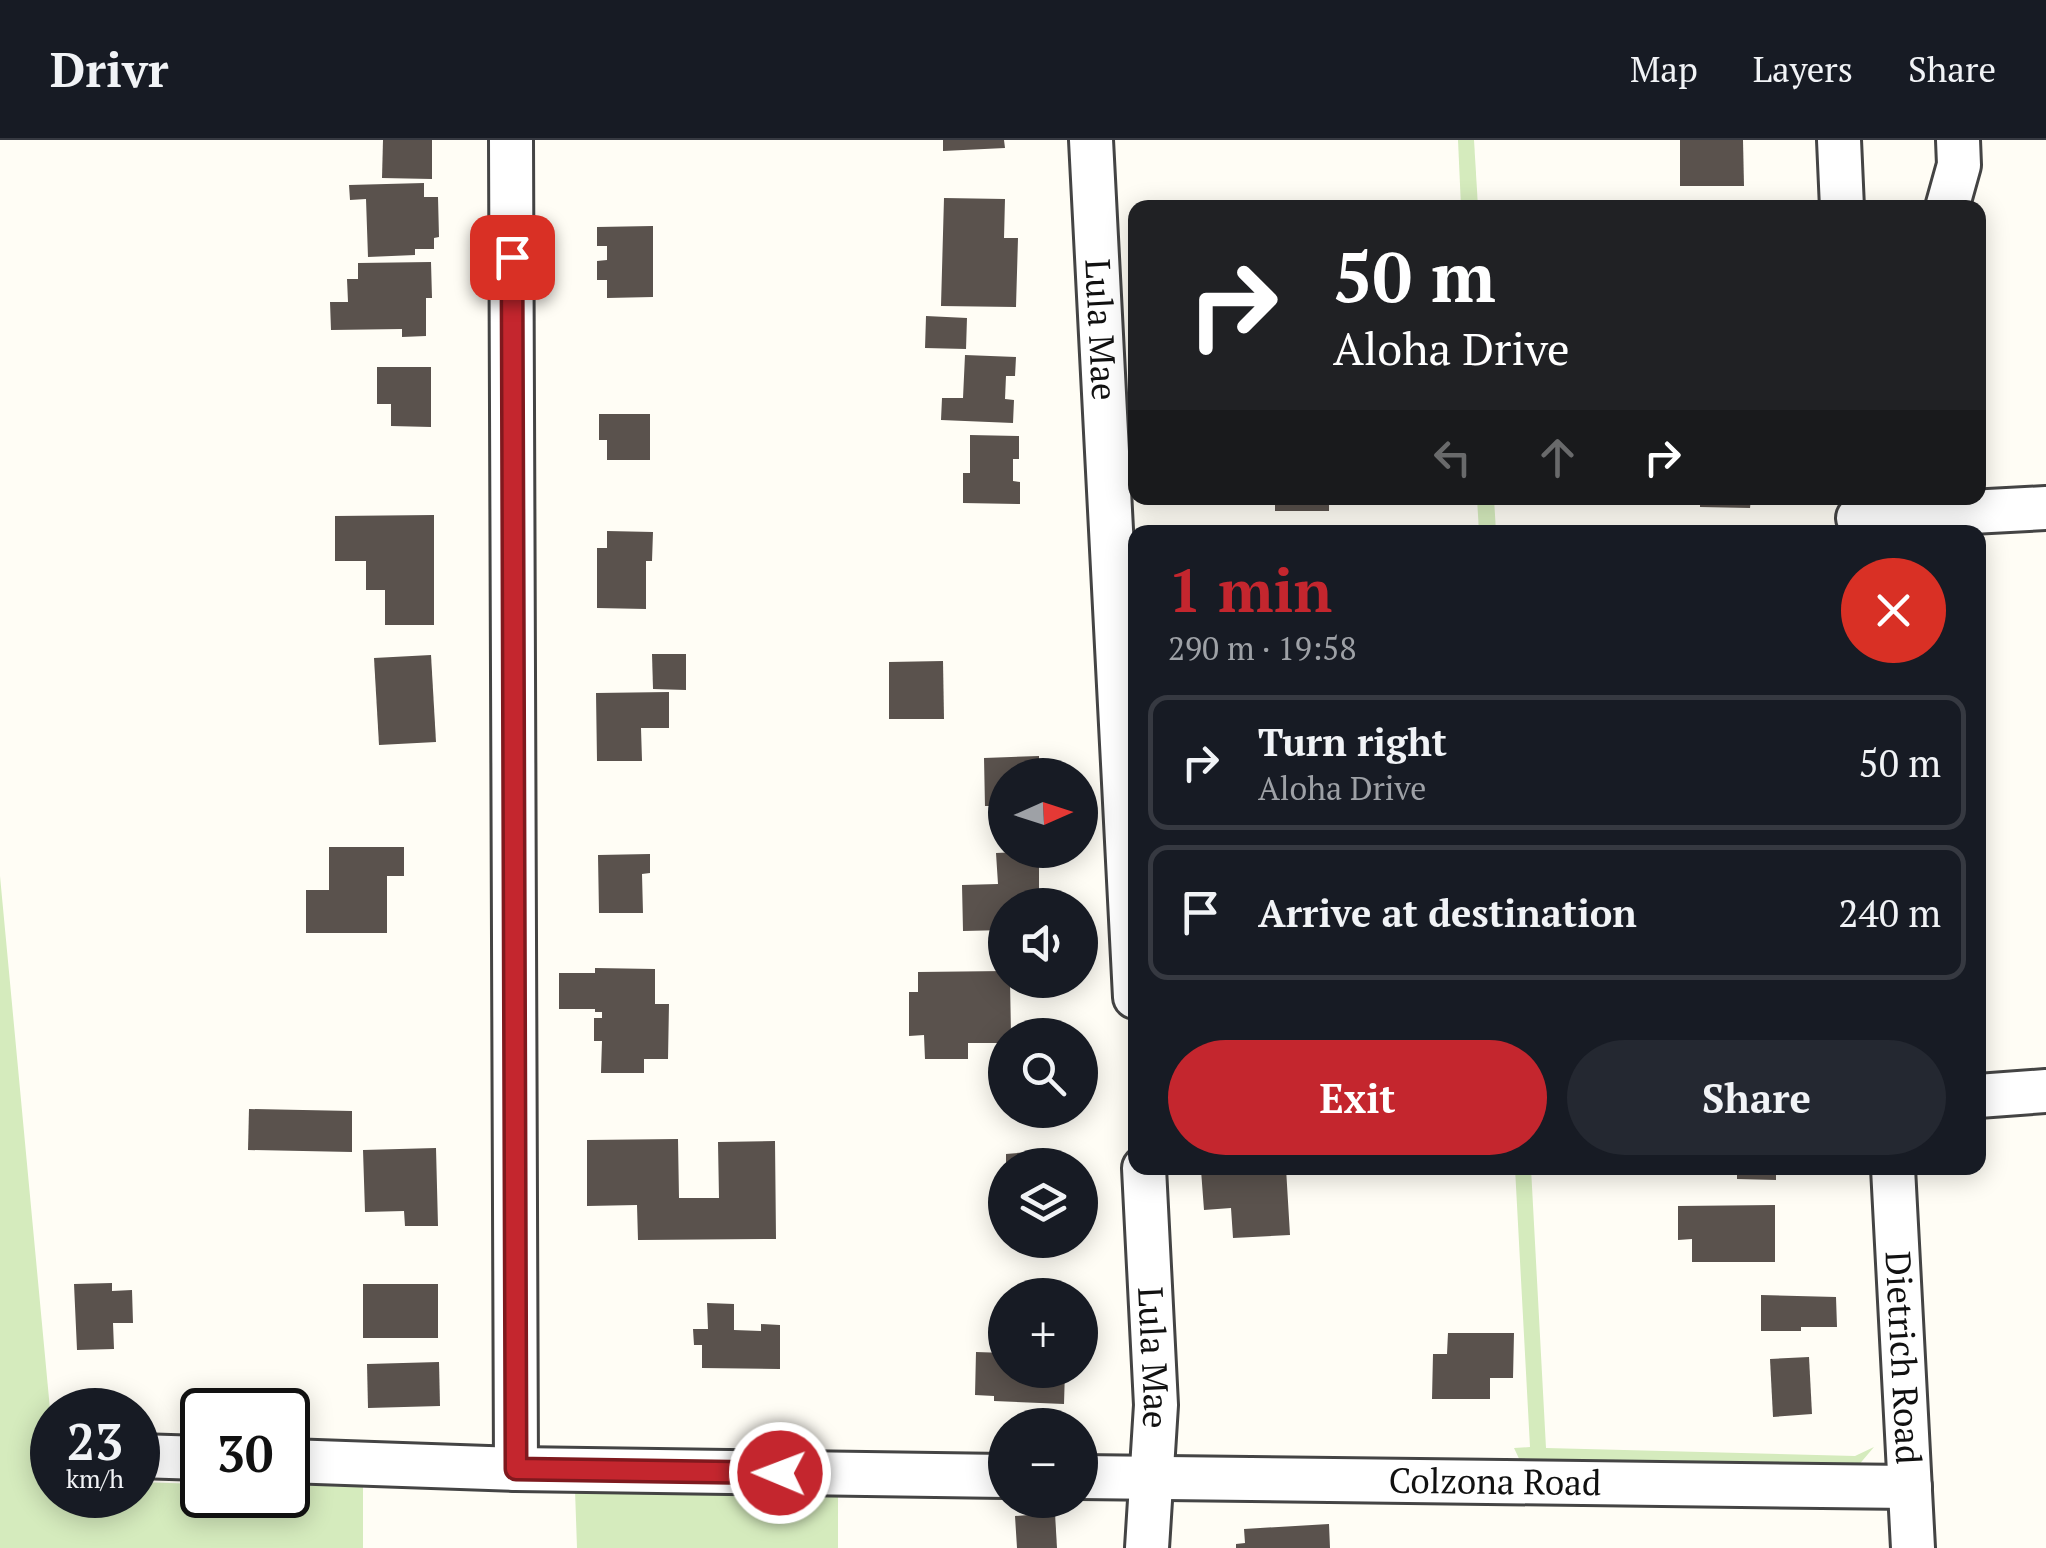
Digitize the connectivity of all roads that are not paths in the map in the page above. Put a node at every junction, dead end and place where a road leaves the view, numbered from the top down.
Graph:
1 (511, 140) edge
2 (1091, 140) edge
3 (1839, 140) edge
4 (1958, 140) edge
5 (1842, 200) edge
6 (1949, 200) edge
7 (1958, 505) edge
8 (2046, 508) edge
9 (1858, 516) edge
10 (1128, 861) edge
11 (2046, 1091) edge
12 (1986, 1095) edge
13 (1144, 1175) edge
14 (1893, 1175) edge
15 (310, 1462) edge
16 (516, 1469) junction
17 (988, 1476) edge
18 (1098, 1477) edge
19 (1151, 1478) junction
20 (1910, 1487) junction
21 (1147, 1548) edge
22 (1913, 1548) edge

1 - 16 street
2 - 10 street, Lula Mae
3 - 5 street
4 - 6 street
7 - 8 street
7 - 9 street
11 - 12 street
13 - 19 street, Lula Mae
14 - 20 street, Dietrich Road
15 - 16 street
16 - 17 street
18 - 19 street, Colzona Road
19 - 20 street, Colzona Road
19 - 21 street, Lula Mae
20 - 22 street, Dietrich Road

